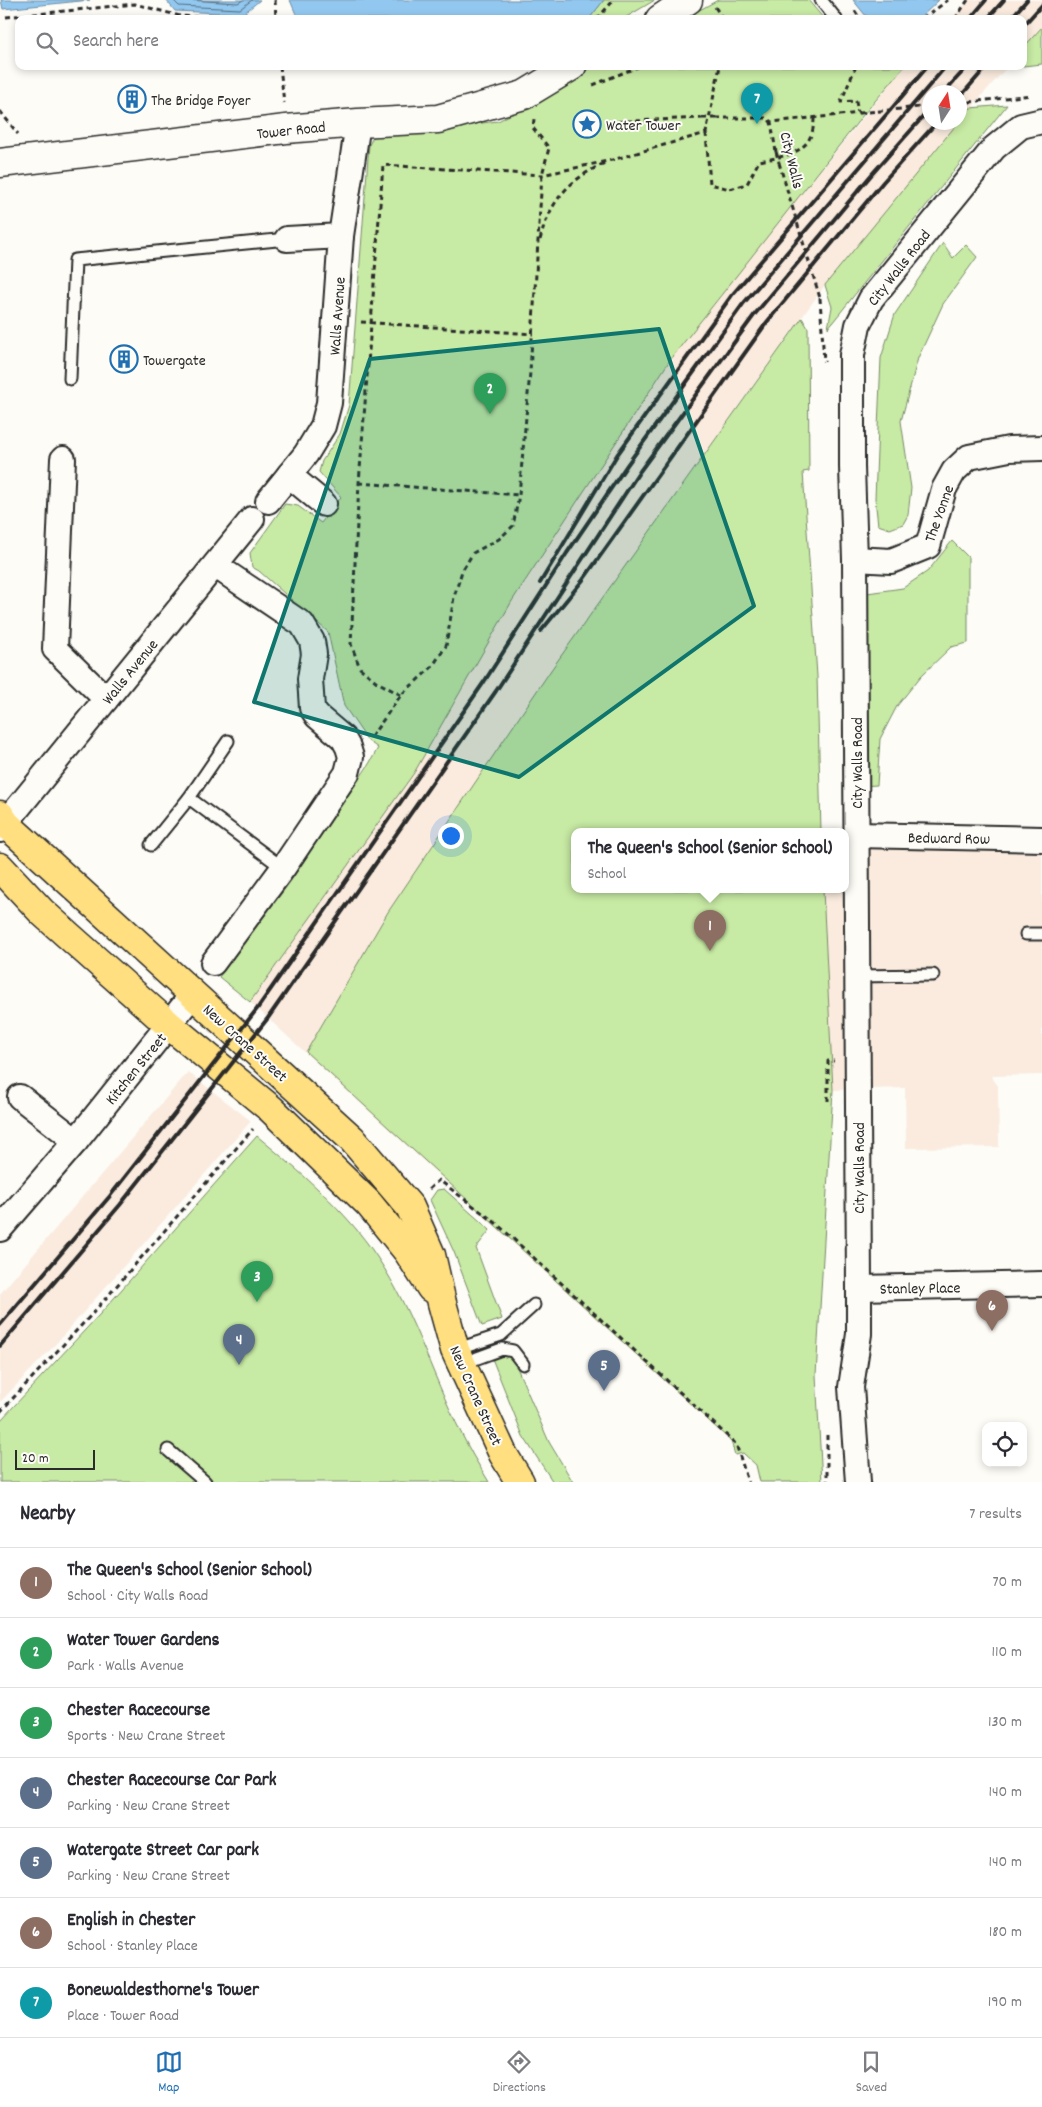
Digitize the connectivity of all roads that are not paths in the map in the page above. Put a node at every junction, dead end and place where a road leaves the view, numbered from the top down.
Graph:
1 (821, 0) edge
2 (700, 2) edge
3 (669, 15) edge
4 (833, 15) edge
5 (580, 76) edge
6 (1042, 122) edge
7 (358, 123) junction
8 (0, 163) edge
9 (341, 236) junction
10 (287, 239) joint
11 (70, 379) dead end
12 (1042, 448) edge
13 (63, 459) dead end
14 (289, 475) junction
15 (268, 501) dead end
16 (324, 504) dead end
17 (252, 519) dead end
18 (855, 559) junction
19 (216, 566) junction
20 (106, 699) junction
21 (228, 741) dead end
22 (189, 798) junction
23 (2, 823) edge
24 (856, 835) junction
25 (1042, 839) edge
26 (151, 845) dead end
27 (0, 866) edge
28 (283, 868) junction
29 (1026, 934) dead end
30 (1042, 934) edge
31 (213, 964) dead end
32 (933, 975) dead end
33 (856, 976) junction
34 (193, 994) junction
35 (169, 1025) junction
36 (20, 1097) dead end
37 (76, 1141) junction
38 (0, 1229) edge
39 (1042, 1284) edge
40 (859, 1288) junction
41 (442, 1304) junction
42 (534, 1305) dead end
43 (458, 1357) junction
44 (523, 1364) dead end
45 (168, 1450) dead end
46 (205, 1482) edge
47 (520, 1482) edge
48 (858, 1482) edge

1 - 4 lane
2 - 3 street
5 - 7 street, Tower Road
6 - 18 street, City Walls Road
7 - 8 street, Tower Road
7 - 9 street, Walls Avenue
9 - 10 street
9 - 14 street, Walls Avenue
10 - 11 lane
12 - 18 street, The Yonne
13 - 20 street
14 - 15 street, Walls Avenue
14 - 16 street
17 - 19 street, Walls Avenue
18 - 24 street, City Walls Road
19 - 20 street, Walls Avenue
19 - 28 street
20 - 23 street, Walls Avenue
21 - 22 lane
22 - 26 lane
22 - 28 lane
23 - 34 main road, New Crane Street
24 - 25 street, Bedward Row
24 - 33 street, City Walls Road
27 - 35 main road, New Crane Street
28 - 31 street
29 - 30 lane
32 - 33 lane
33 - 40 street, City Walls Road
34 - 35 street, Kitchen Street
34 - 41 main road, New Crane Street
35 - 37 street, Kitchen Street
35 - 41 main road, New Crane Street
36 - 37 street
37 - 38 street, Kitchen Street
39 - 40 street, Stanley Place
40 - 48 street, City Walls Road
41 - 43 main road, New Crane Street
42 - 43 lane
43 - 44 lane
43 - 47 main road, New Crane Street
45 - 46 lane

